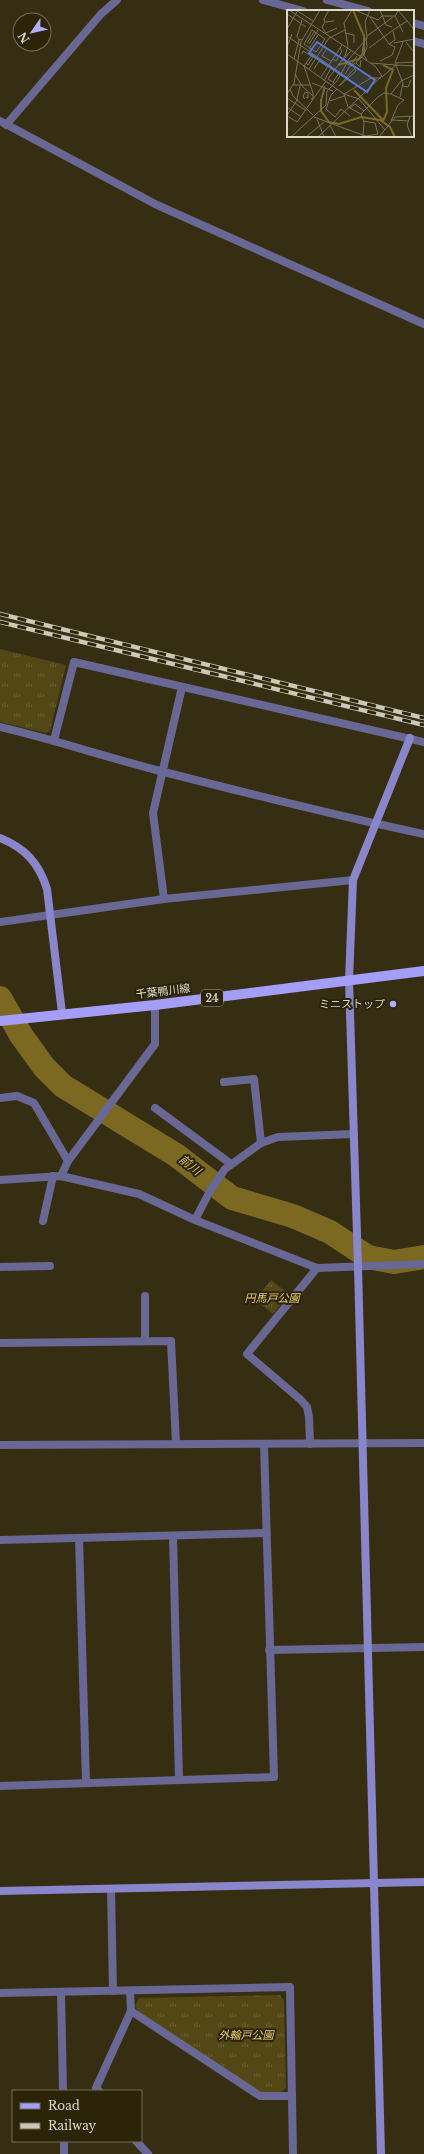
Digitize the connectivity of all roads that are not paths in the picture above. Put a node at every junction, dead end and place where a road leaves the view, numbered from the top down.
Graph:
1 (117, 0) edge
2 (263, 0) edge
3 (327, 0) edge
4 (300, 10) edge
5 (364, 10) edge
6 (414, 23) edge
7 (424, 26) edge
8 (414, 41) edge
9 (424, 44) edge
10 (3, 123) edge
11 (424, 324) edge
12 (182, 687) junction
13 (0, 727) edge
14 (410, 738) junction
15 (54, 740) junction
16 (424, 742) edge
17 (163, 772) junction
18 (374, 824) junction
19 (424, 834) edge
20 (0, 838) edge
21 (353, 880) junction
22 (164, 899) junction
23 (50, 916) junction
24 (0, 922) edge
25 (424, 971) edge
26 (348, 980) junction
27 (155, 1005) junction
28 (62, 1013) junction
29 (0, 1021) edge
30 (224, 1082) dead end
31 (0, 1098) edge
32 (155, 1108) dead end
33 (354, 1134) junction
34 (261, 1143) junction
35 (68, 1161) junction
36 (231, 1164) junction
37 (57, 1176) junction
38 (0, 1180) edge
39 (194, 1220) junction
40 (43, 1221) dead end
41 (424, 1264) edge
42 (50, 1266) dead end
43 (0, 1267) edge
44 (358, 1267) junction
45 (317, 1268) junction
46 (145, 1296) dead end
47 (145, 1341) junction
48 (0, 1343) edge
49 (362, 1443) junction
50 (424, 1443) edge
51 (176, 1444) junction
52 (264, 1444) junction
53 (310, 1444) junction
54 (0, 1445) edge
55 (266, 1533) junction
56 (173, 1536) junction
57 (79, 1538) junction
58 (0, 1540) edge
59 (424, 1647) edge
60 (367, 1648) junction
61 (269, 1650) junction
62 (178, 1780) junction
63 (86, 1784) junction
64 (0, 1786) edge
65 (424, 1882) edge
66 (373, 1883) junction
67 (111, 1889) junction
68 (0, 1891) edge
69 (113, 1991) junction
70 (130, 1991) junction
71 (61, 1992) junction
72 (0, 1993) edge
73 (131, 2011) junction
74 (63, 2090) edge
75 (98, 2090) edge
76 (292, 2096) junction
77 (64, 2142) edge
78 (137, 2142) edge
79 (64, 2154) edge
80 (148, 2154) edge
81 (293, 2154) edge
82 (381, 2154) edge

1 - 10 street
2 - 4 street
3 - 5 street
6 - 7 street
8 - 9 street
10 - 11 street
12 - 14 street
12 - 15 street
12 - 17 street
13 - 15 street
14 - 16 street
14 - 18 street
15 - 17 street
17 - 18 street
17 - 22 street
18 - 19 street
18 - 21 street
20 - 23 street
21 - 22 street
21 - 26 street
22 - 23 street
23 - 24 street
23 - 28 street
25 - 26 main road, 千葉鴨川線 / 24
26 - 27 main road, 千葉鴨川線 / 24
26 - 33 street
27 - 28 main road, 千葉鴨川線 / 24
27 - 35 street
28 - 29 main road, 千葉鴨川線 / 24
30 - 34 street
31 - 35 street
32 - 36 street
33 - 34 street
33 - 44 street
34 - 36 street
35 - 37 street
36 - 39 street
37 - 38 street
37 - 39 street
37 - 40 street
39 - 45 street
41 - 44 street
42 - 43 street
44 - 45 street
44 - 49 street
45 - 53 street
46 - 47 street
47 - 48 street
47 - 51 street
49 - 50 street
49 - 53 street
49 - 60 street
51 - 52 street
51 - 54 street
52 - 53 street
52 - 55 street
55 - 56 street
55 - 61 street
56 - 57 street
56 - 62 street
57 - 58 street
57 - 63 street
59 - 60 street
60 - 61 street
60 - 66 street
61 - 62 street
62 - 63 street
63 - 64 street
65 - 66 street
66 - 67 street
66 - 82 street
67 - 68 street
67 - 69 street
69 - 70 street
69 - 71 street
70 - 73 street
70 - 76 street
71 - 72 street
71 - 74 street
73 - 75 street
73 - 76 street
76 - 81 street
77 - 79 street
78 - 80 street

